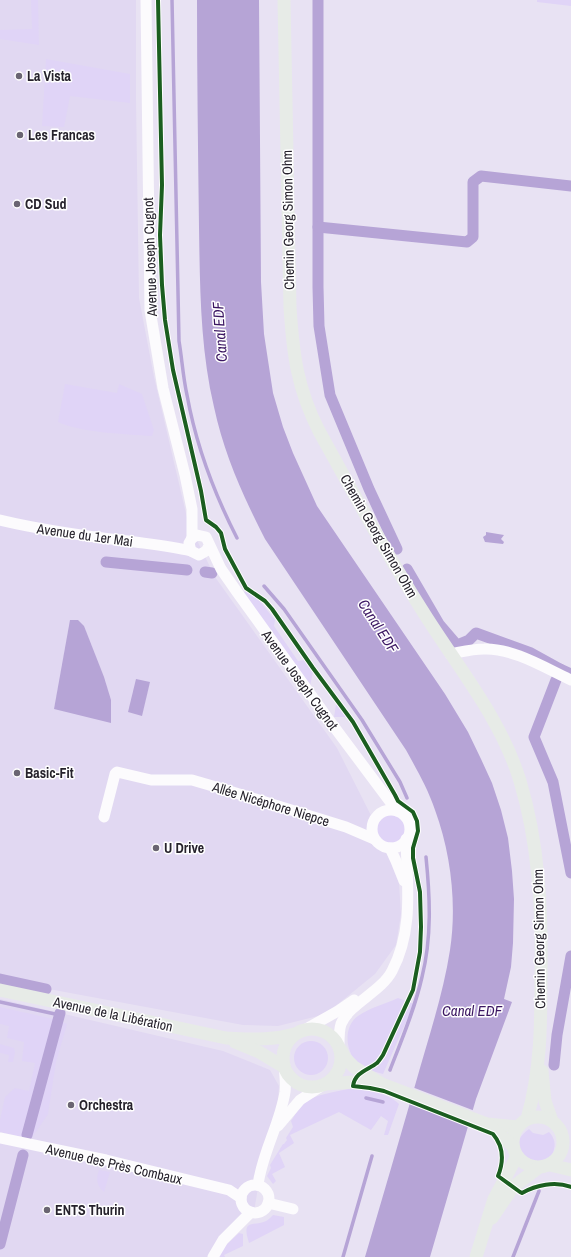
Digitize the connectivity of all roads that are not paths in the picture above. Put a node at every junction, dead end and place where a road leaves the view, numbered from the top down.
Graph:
1 (146, 0) edge
2 (284, 0) edge
3 (192, 509) junction
4 (0, 520) edge
5 (203, 535) junction
6 (194, 546) junction
7 (209, 546) junction
8 (222, 569) junction
9 (450, 654) junction
10 (571, 680) edge
11 (381, 790) junction
12 (397, 811) junction
13 (382, 812) junction
14 (104, 817) dead end
15 (373, 821) junction
16 (350, 829) junction
17 (374, 839) junction
18 (406, 839) junction
19 (390, 848) junction
20 (407, 891) junction
21 (396, 959) junction
22 (0, 990) edge
23 (300, 1032) junction
24 (226, 1038) junction
25 (340, 1048) junction
26 (540, 1052) junction
27 (284, 1067) junction
28 (382, 1084) junction
29 (323, 1085) junction
30 (552, 1121) junction
31 (522, 1123) junction
32 (487, 1124) junction
33 (274, 1132) junction
34 (0, 1138) edge
35 (567, 1145) edge
36 (515, 1151) junction
37 (544, 1166) junction
38 (571, 1170) edge
39 (258, 1185) junction
40 (247, 1188) junction
41 (229, 1190) junction
42 (241, 1198) junction
43 (268, 1203) junction
44 (293, 1209) dead end
45 (251, 1212) junction
46 (485, 1227) junction
47 (213, 1257) edge
48 (476, 1257) edge

1 - 3 street, Avenue Joseph Cugnot
2 - 9 main road, Chemin Georg Simon Ohm
3 - 5 street, Avenue Joseph Cugnot
3 - 6 street, Avenue Joseph Cugnot
4 - 6 street, Avenue du 1er Mai
5 - 6 street, Avenue du 1er Mai
5 - 7 street, Avenue Joseph Cugnot
6 - 7 street
6 - 8 street, Avenue Joseph Cugnot
7 - 8 street, Avenue Joseph Cugnot
8 - 11 street, Avenue Joseph Cugnot
9 - 10 street
9 - 26 main road, Chemin Georg Simon Ohm
11 - 12 street, Avenue Joseph Cugnot
11 - 13 street
12 - 13 street
12 - 18 street
13 - 15 street
14 - 16 street, Allée Nicéphore Niepce
15 - 16 street
15 - 17 street
16 - 17 street, Allée Nicéphore Niepce
17 - 19 street
18 - 19 street
18 - 20 street
19 - 20 street
20 - 21 street
21 - 23 street
21 - 25 street
22 - 24 main road, Avenue de la Libération
23 - 24 main road, Avenue de la Libération
23 - 25 main road
23 - 27 main road
24 - 27 main road, Avenue de la Libération
25 - 28 main road
25 - 29 main road
26 - 30 main road, Chemin Georg Simon Ohm
26 - 31 main road, Chemin Georg Simon Ohm
27 - 29 main road
27 - 33 street
28 - 29 main road
28 - 32 main road
29 - 33 street
30 - 31 main road
30 - 35 main road
31 - 32 main road
31 - 36 main road
32 - 36 main road
33 - 39 street
34 - 41 street, Avenue des Près Combaux
35 - 37 main road
36 - 37 main road
36 - 46 main road
37 - 38 main road
37 - 46 main road
39 - 40 street
39 - 43 street
40 - 41 street, Avenue des Près Combaux
40 - 42 street
41 - 42 street, Avenue des Près Combaux
42 - 45 street
43 - 44 street
43 - 45 street
45 - 47 street
46 - 48 main road

